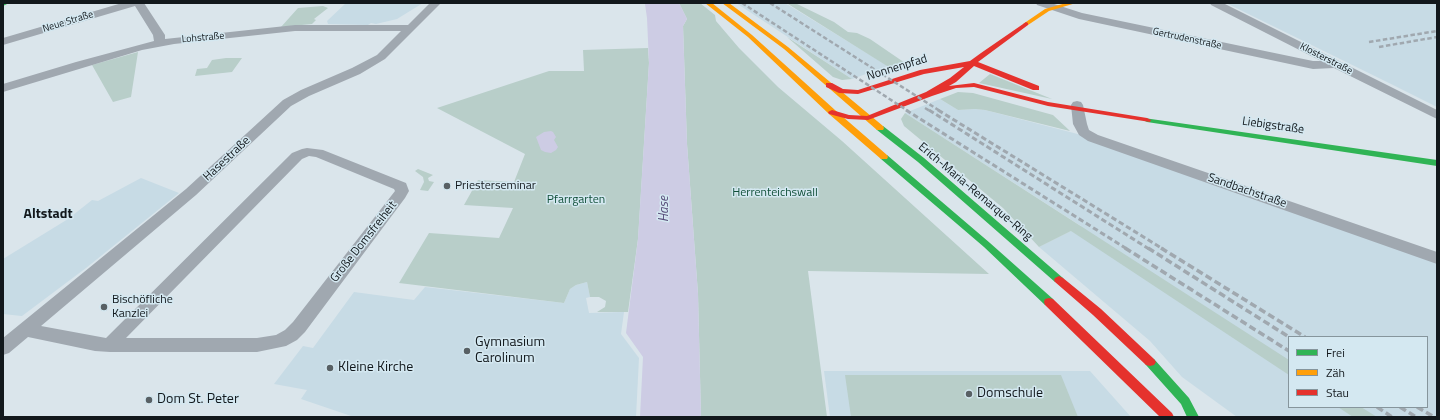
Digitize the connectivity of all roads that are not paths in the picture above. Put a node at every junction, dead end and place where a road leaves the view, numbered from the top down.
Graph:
1 (133, 3) edge
2 (139, 3) edge
3 (436, 3) edge
4 (708, 3) edge
5 (725, 3) edge
6 (1041, 3) edge
7 (1073, 3) edge
8 (1215, 3) edge
9 (1053, 8) junction
10 (410, 28) junction
11 (3, 42) edge
12 (160, 43) junction
13 (973, 63) junction
14 (1335, 64) junction
15 (934, 79) dead end
16 (829, 86) junction
17 (3, 88) edge
18 (929, 94) junction
19 (866, 104) dead end
20 (1077, 107) junction
21 (855, 108) junction
22 (1437, 116) edge
23 (868, 118) junction
24 (848, 122) junction
25 (1437, 163) edge
26 (1437, 258) edge
27 (25, 330) junction
28 (110, 344) junction
29 (3, 348) edge
30 (1168, 417) edge
31 (1193, 417) edge

1 - 11 street, Neue Straße
2 - 12 street
3 - 10 street, Hasestraße
4 - 24 main road
5 - 16 main road, Erich-Maria-Remarque-Ring
6 - 9 street, Gertrudenstraße
7 - 9 main road, Nonnenpfad
8 - 14 street, Klosterstraße
9 - 13 main road, Nonnenpfad
9 - 14 street, Gertrudenstraße
10 - 12 street, Lohstraße
10 - 27 street, Hasestraße
12 - 17 street, Lohstraße
13 - 15 main road, Nonnenpfad
13 - 16 main road, Nonnenpfad
13 - 18 main road, Nonnenpfad
13 - 20 main road, Liebigstraße
14 - 22 street, Klosterstraße
16 - 21 main road, Erich-Maria-Remarque-Ring
18 - 20 main road, Liebigstraße
18 - 23 main road, Nonnenpfad
19 - 21 main road
20 - 25 main road, Liebigstraße
20 - 26 street, Sandbachstraße
21 - 23 main road, Erich-Maria-Remarque-Ring
21 - 24 main road
23 - 24 main road, Nonnenpfad
23 - 31 main road, Erich-Maria-Remarque-Ring
24 - 30 main road
27 - 28 street, Große Domsfreiheit
27 - 29 street, Hasestraße
28 - 28 street, Große Domsfreiheit

